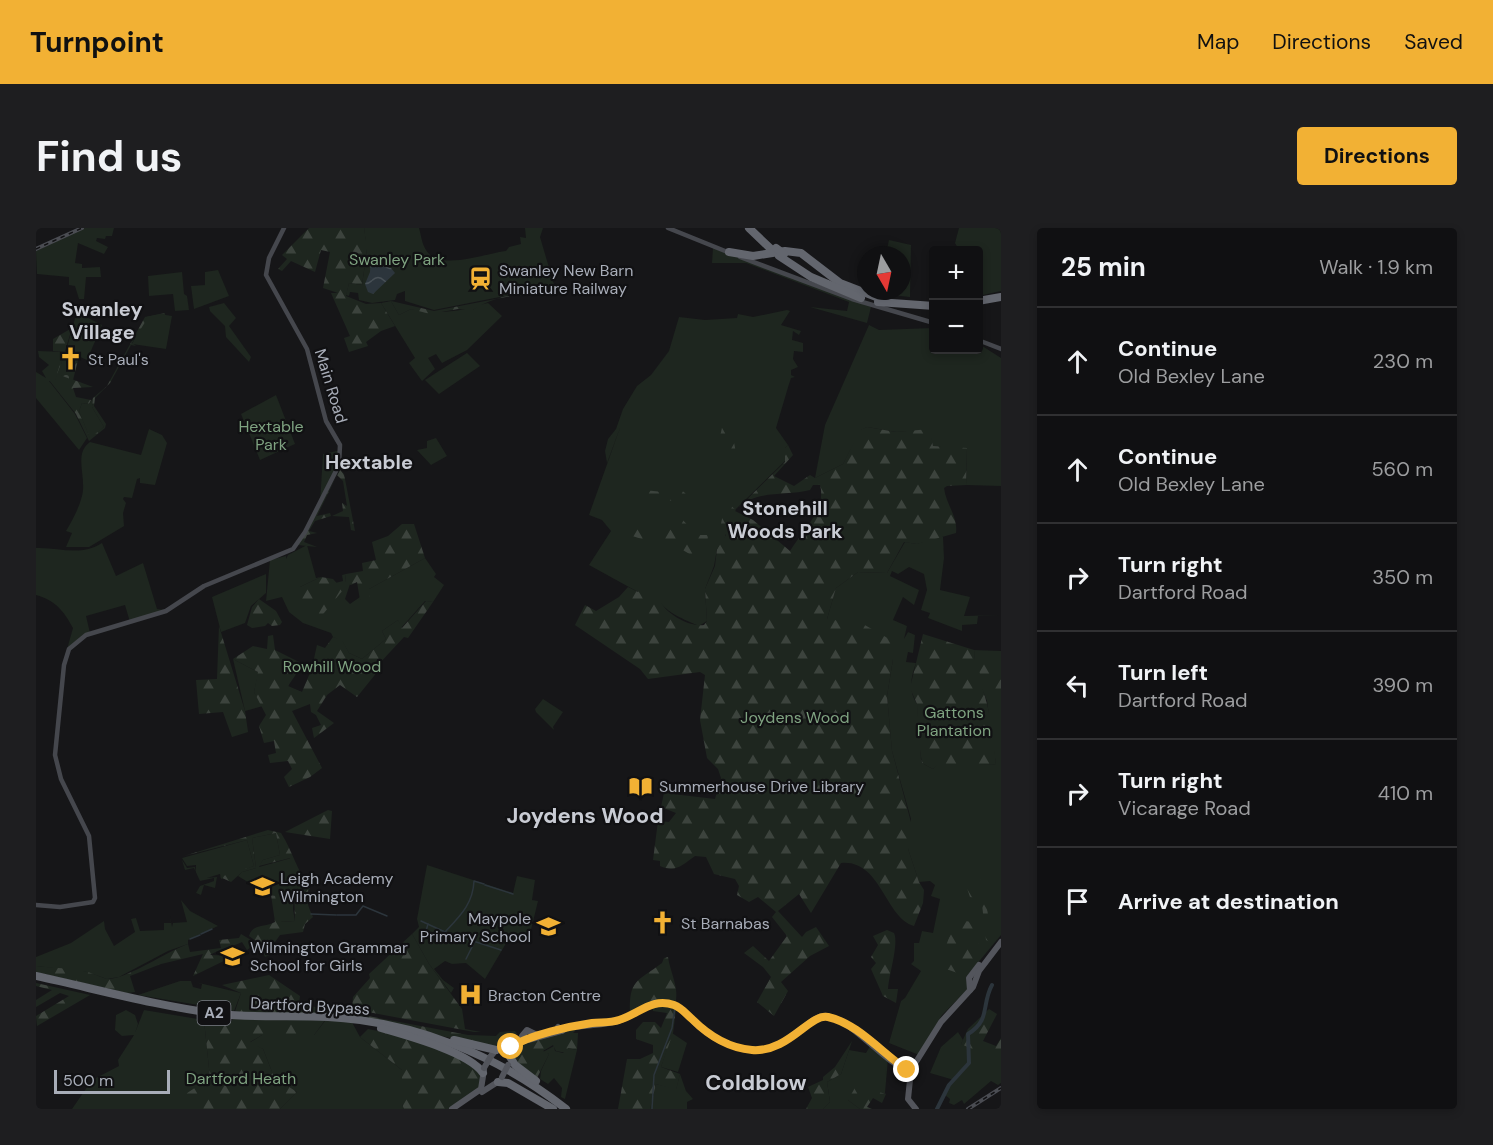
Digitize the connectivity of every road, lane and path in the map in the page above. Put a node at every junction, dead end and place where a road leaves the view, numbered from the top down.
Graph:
1 (284, 228) edge
2 (668, 228) edge
3 (749, 228) edge
4 (756, 230) edge
5 (729, 252) joint
6 (778, 252) junction
7 (751, 258) junction
8 (851, 293) junction
9 (1001, 296) edge
10 (983, 299) edge
11 (886, 302) junction
12 (929, 305) edge
13 (922, 314) dead end
14 (929, 322) edge
15 (983, 342) edge
16 (1001, 349) edge
17 (36, 905) edge
18 (1001, 940) edge
19 (36, 978) edge
20 (370, 1025) junction
21 (394, 1026) junction
22 (531, 1036) junction
23 (517, 1044) junction
24 (496, 1052) junction
25 (509, 1058) junction
26 (911, 1070) junction
27 (484, 1073) junction
28 (499, 1080) junction
29 (454, 1109) edge
30 (554, 1109) edge
31 (560, 1109) edge
32 (568, 1109) edge
33 (916, 1109) edge

1 - 17 main road, Main Road
2 - 5 main road
3 - 6 highway
4 - 6 highway
5 - 7 highway
6 - 8 highway
6 - 8 highway
7 - 11 highway
7 - 14 main road
8 - 11 highway
9 - 10 highway
11 - 12 highway
11 - 13 highway
15 - 16 main road
18 - 26 main road
19 - 20 highway, Dartford Bypass / A2
19 - 21 highway, Dartford Bypass / A2
20 - 27 highway
20 - 31 highway, Dartford Bypass / A2
21 - 24 highway
21 - 32 highway, Dartford Bypass / A2
22 - 23 main road
22 - 23 main road
22 - 26 main road
23 - 24 main road
23 - 25 main road
24 - 25 main road
24 - 27 main road, bridge
25 - 28 main road, bridge
25 - 32 highway
26 - 33 main road
27 - 28 main road
27 - 29 main road
28 - 29 main road
28 - 30 highway

